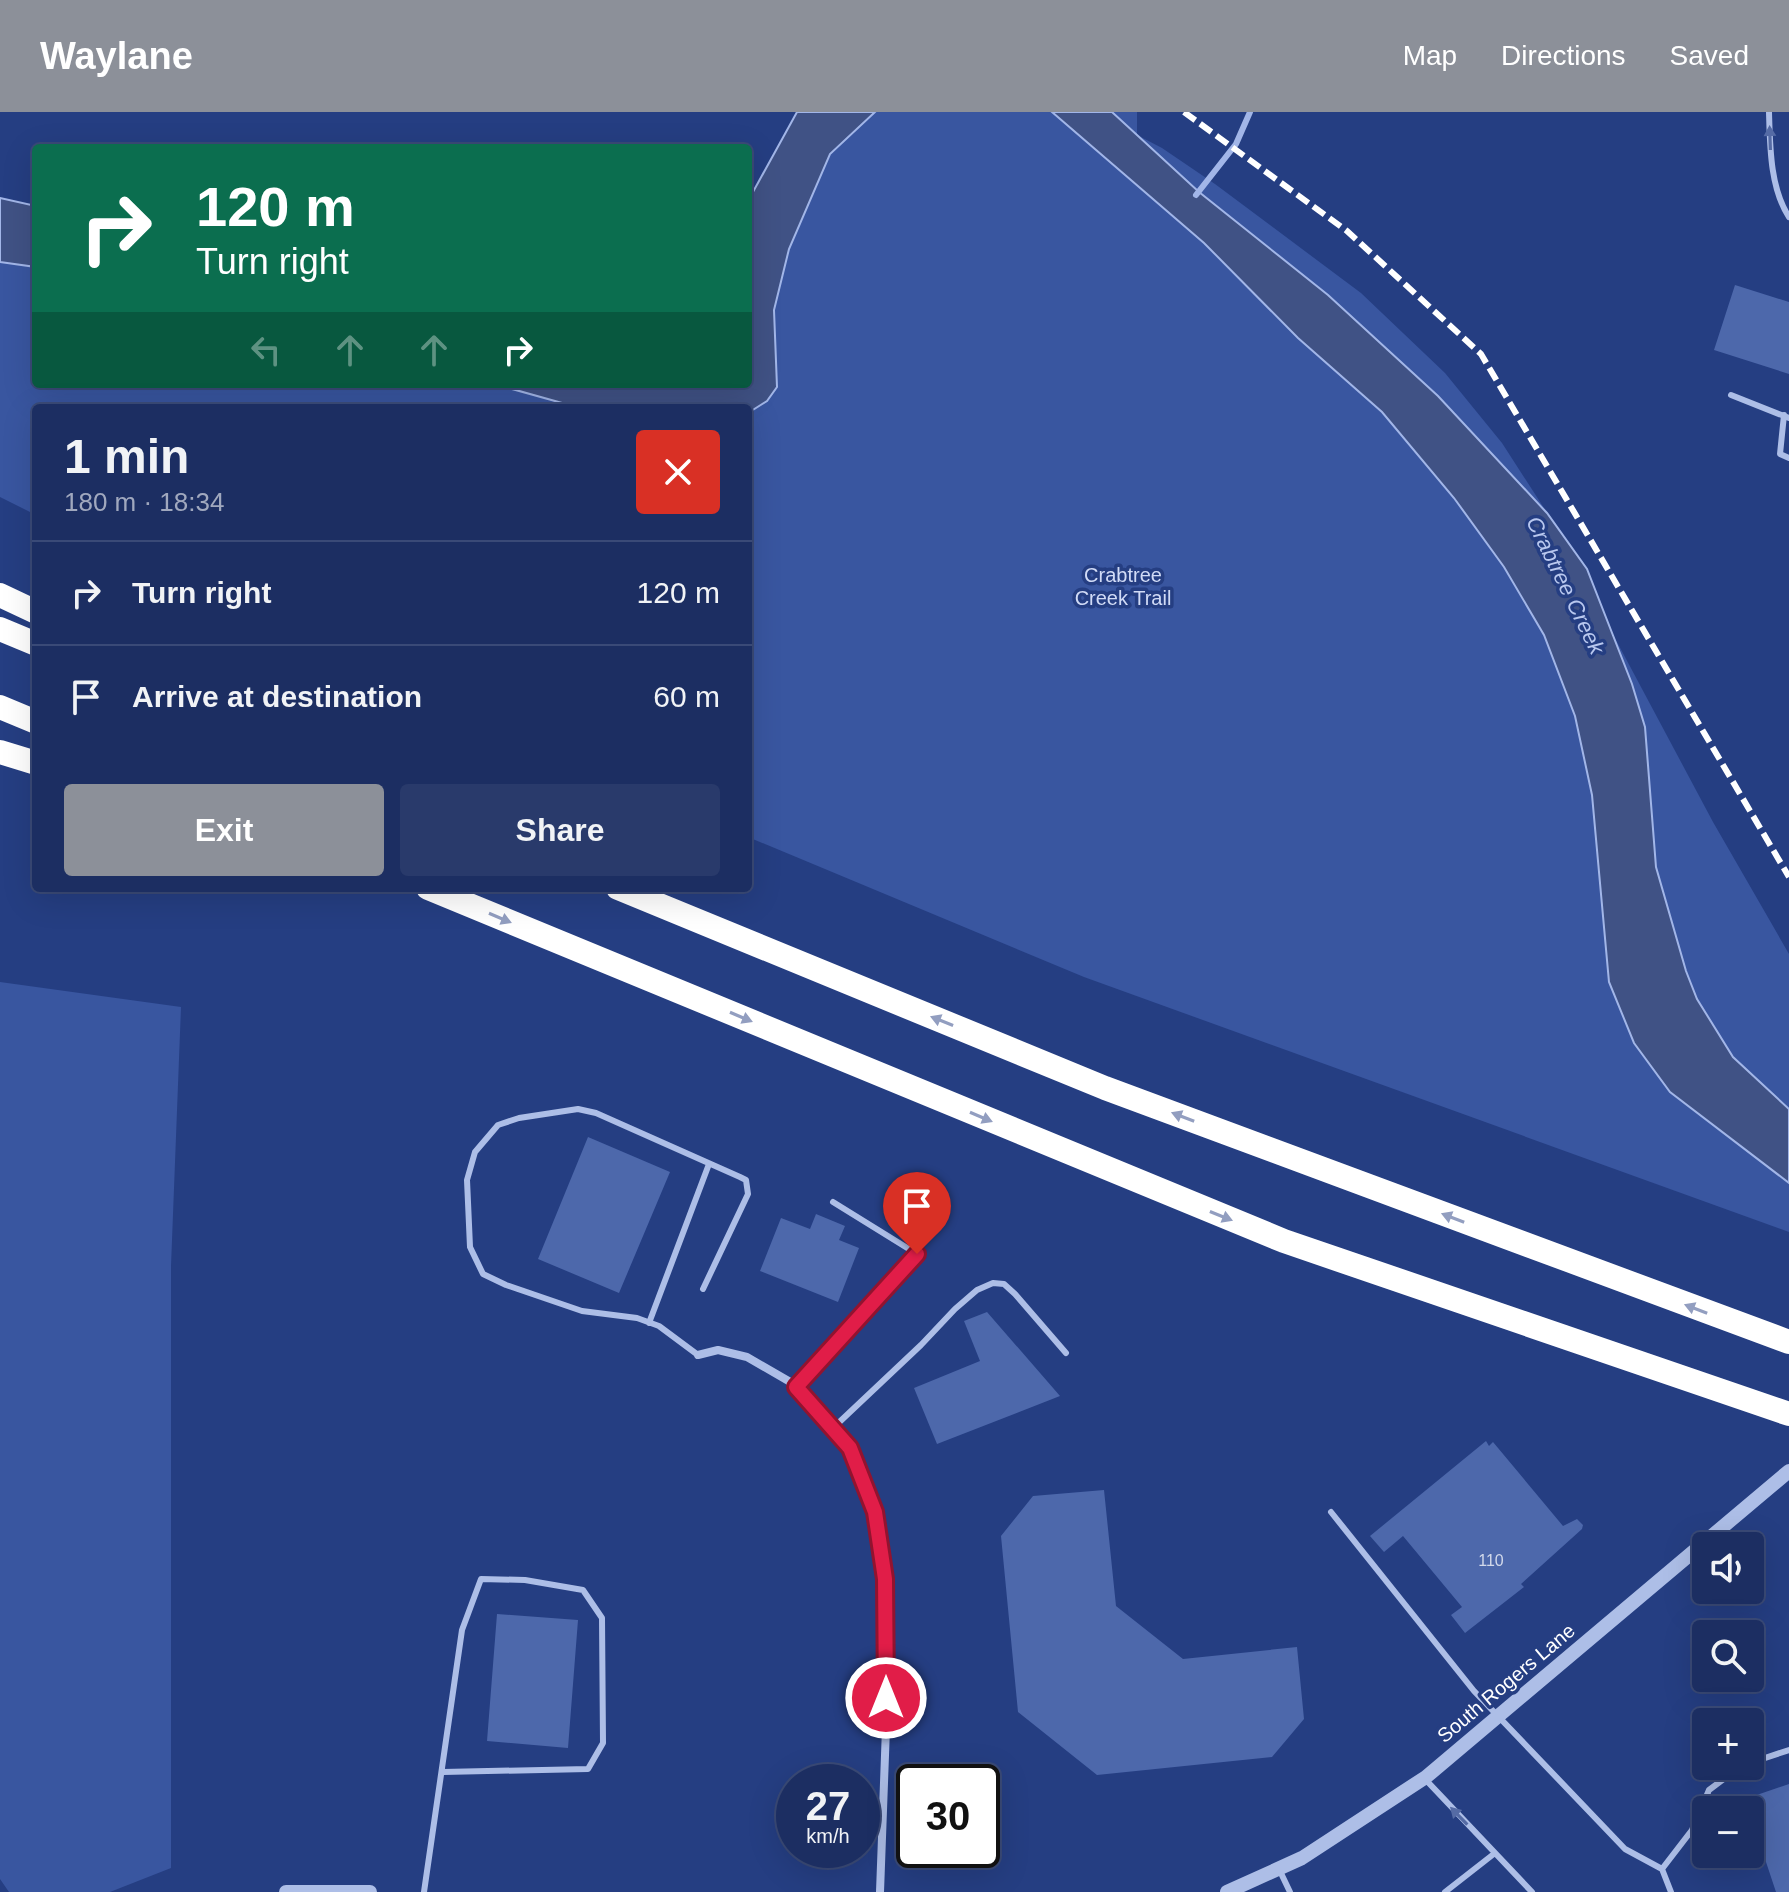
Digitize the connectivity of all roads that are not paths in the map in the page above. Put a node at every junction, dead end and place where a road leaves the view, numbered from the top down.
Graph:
1 (1769, 112) edge
2 (1789, 217) edge
3 (1731, 395) dead end
4 (1786, 416) edge
5 (1789, 458) edge
6 (0, 595) edge
7 (32, 610) edge
8 (0, 629) edge
9 (32, 642) edge
10 (0, 707) edge
11 (32, 720) edge
12 (0, 752) edge
13 (32, 762) edge
14 (438, 892) edge
15 (628, 892) edge
16 (709, 1164) junction
17 (833, 1202) dead end
18 (703, 1289) dead end
19 (649, 1323) junction
20 (1779, 1339) edge
21 (1066, 1353) dead end
22 (698, 1355) joint
23 (796, 1387) junction
24 (1789, 1414) edge
25 (832, 1429) junction
26 (1789, 1471) edge
27 (1331, 1512) dead end
28 (1497, 1717) junction
29 (1789, 1750) edge
30 (1764, 1758) edge
31 (443, 1772) junction
32 (1424, 1778) junction
33 (1722, 1780) edge
34 (1495, 1853) junction
35 (1279, 1869) junction
36 (1662, 1869) junction
37 (286, 1892) edge
38 (370, 1892) edge
39 (424, 1892) edge
40 (880, 1892) edge
41 (1227, 1892) edge
42 (1290, 1892) edge
43 (1445, 1892) edge
44 (1532, 1892) edge
45 (1671, 1892) edge

2 -> 1 lane
3 - 4 lane
4 - 5 lane
6 - 7 highway
8 - 9 highway
10 - 11 highway
12 - 13 highway
14 -> 24 highway
20 -> 15 highway
16 - 18 lane
16 - 19 lane
16 - 19 lane
17 - 23 lane
19 - 22 lane
21 - 25 lane
22 - 23 street
23 - 25 street
25 - 40 street
26 - 28 street, South Rogers Lane
27 - 28 lane
28 - 32 street, South Rogers Lane
28 - 36 lane
29 - 30 lane
31 - 31 lane
31 - 39 lane
34 -> 32 lane
32 - 35 street, South Rogers Lane
33 - 36 lane
34 - 43 lane
34 - 44 lane
35 - 41 street, South Rogers Lane
35 - 42 lane
36 - 45 lane
37 - 38 street

